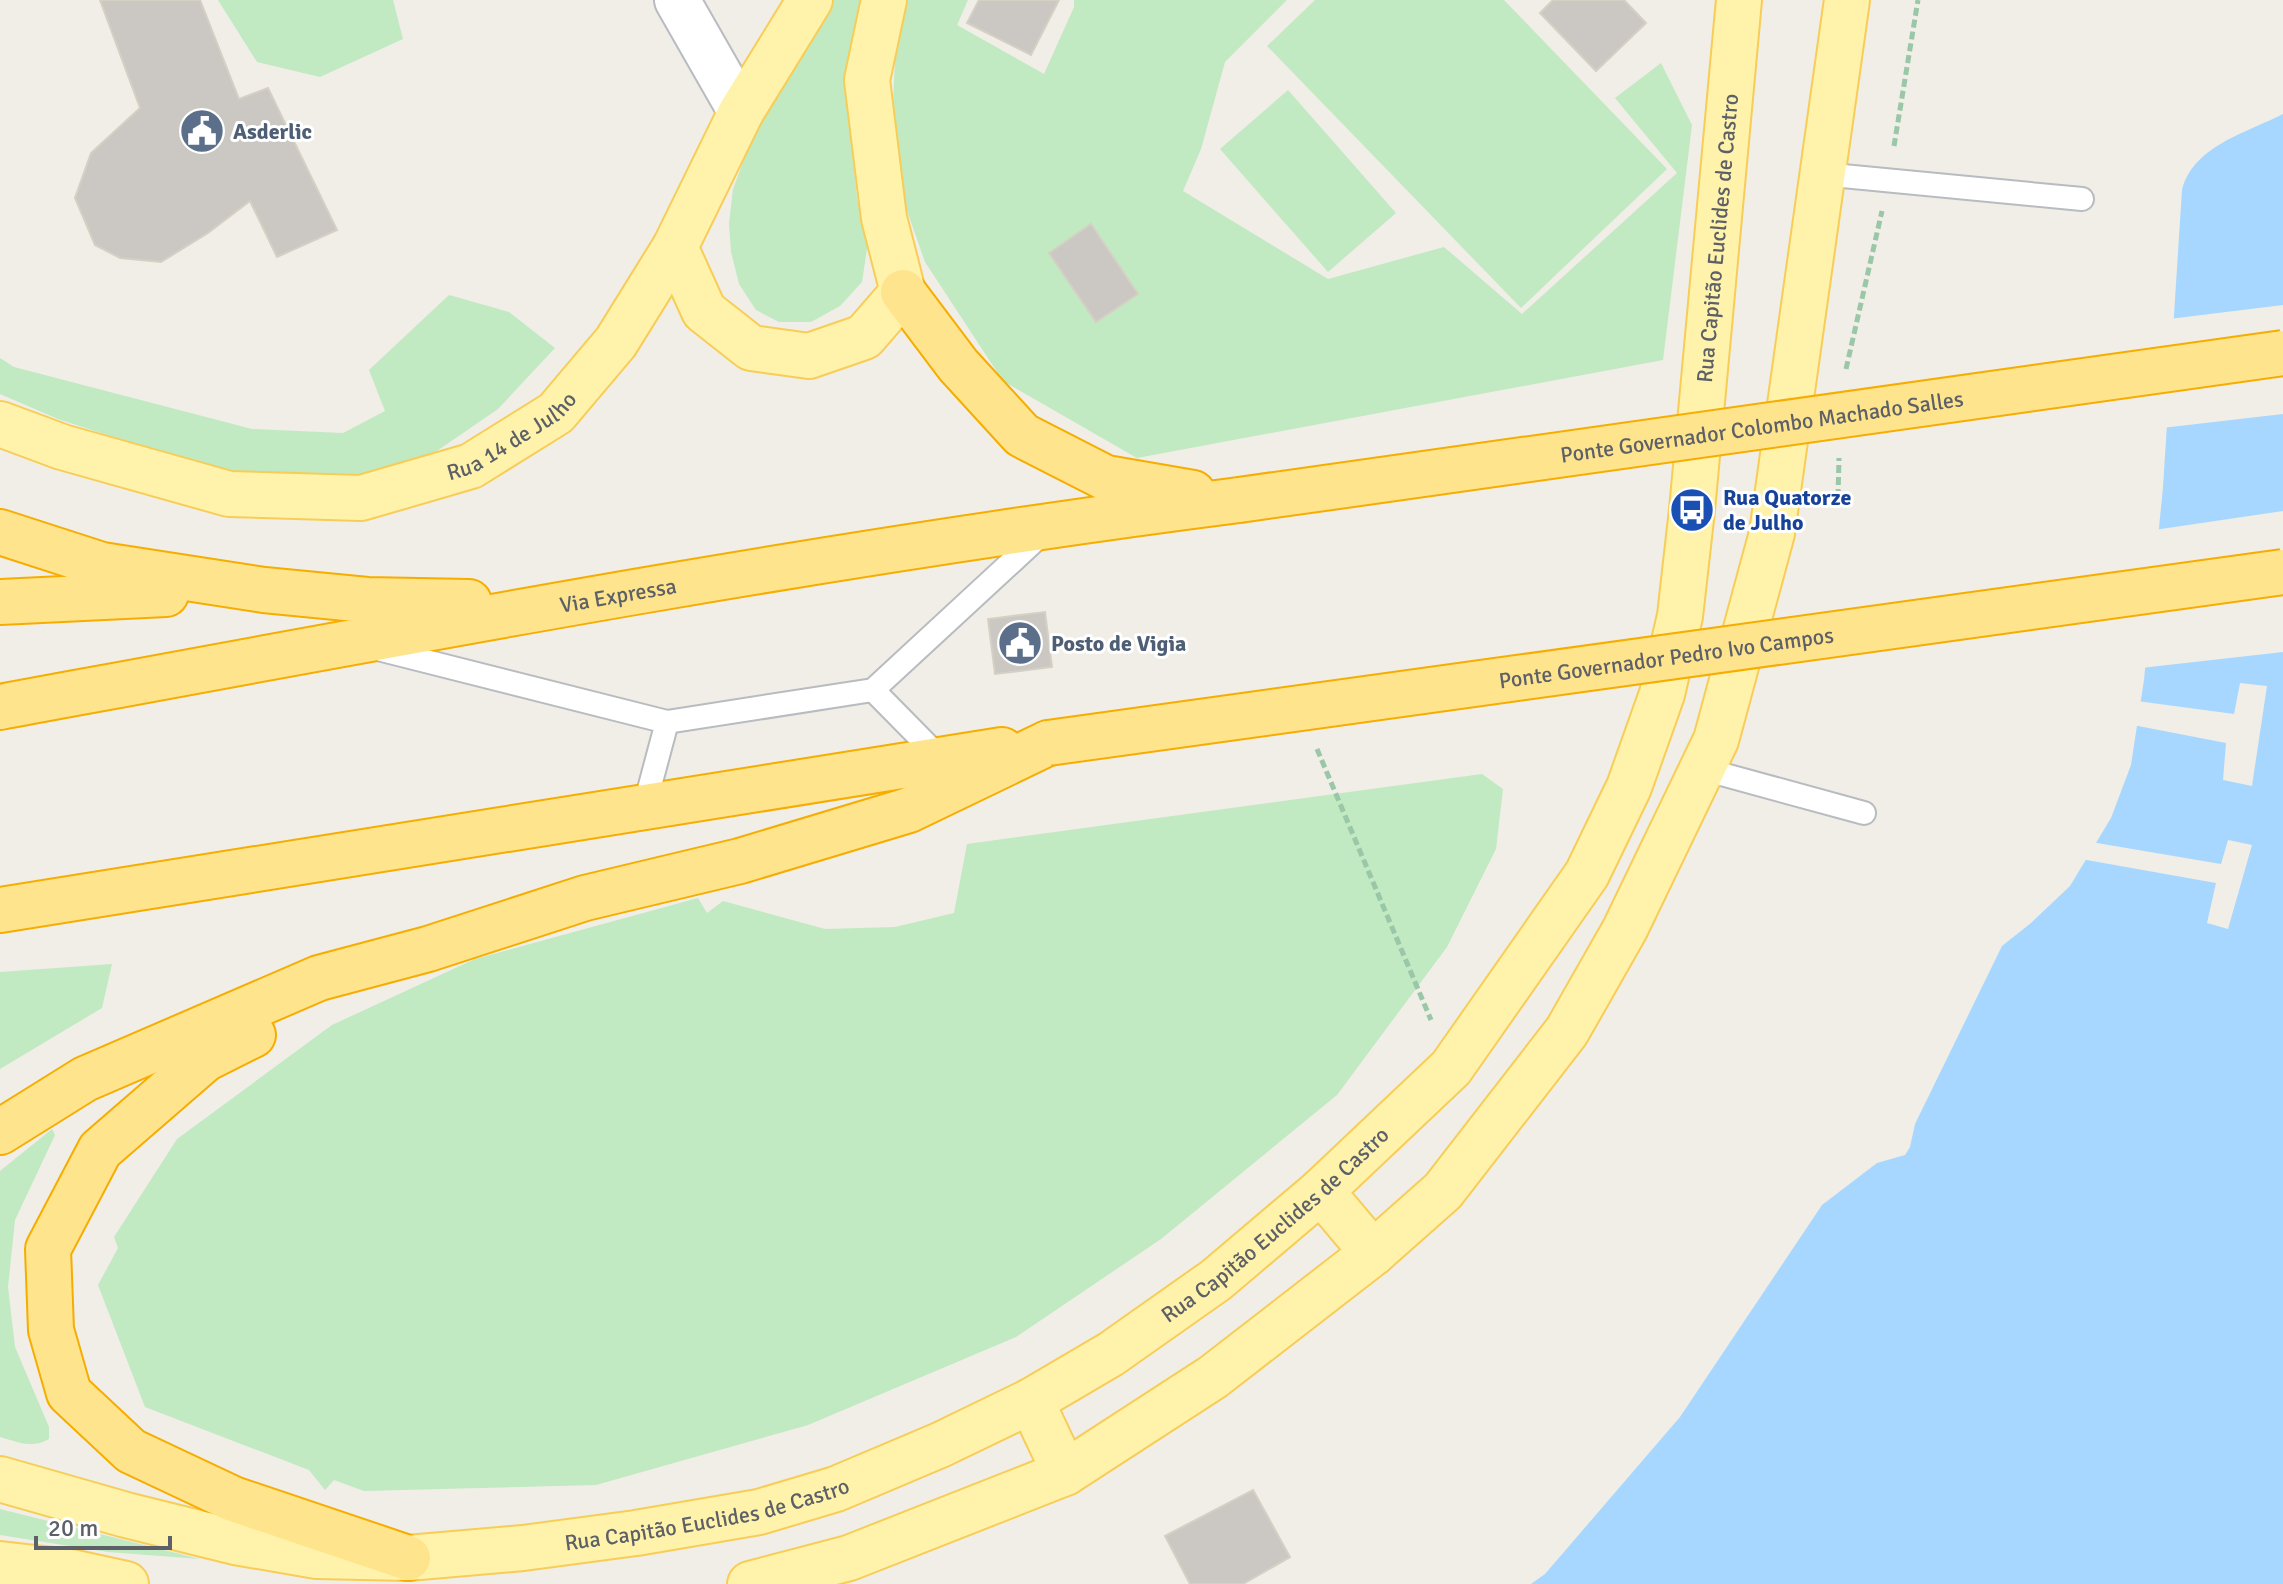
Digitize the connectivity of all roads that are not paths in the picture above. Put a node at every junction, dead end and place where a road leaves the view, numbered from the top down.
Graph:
1 (677, 0) edge
2 (810, 0) edge
3 (884, 0) edge
4 (1710, 0) edge
5 (1739, 0) edge
6 (1847, 0) edge
7 (1733, 69) junction
8 (741, 112) junction
9 (1822, 174) junction
10 (2082, 199) dead end
11 (675, 247) junction
12 (903, 292) junction
13 (2283, 353) edge
14 (0, 424) edge
15 (1239, 500) junction
16 (1052, 524) junction
17 (0, 532) edge
18 (2283, 572) edge
19 (264, 590) junction
20 (0, 602) edge
21 (571, 605) junction
22 (352, 642) junction
23 (873, 690) junction
24 (0, 707) edge
25 (667, 722) junction
26 (1048, 743) junction
27 (942, 760) junction
28 (1703, 769) junction
29 (644, 808) junction
30 (1864, 813) dead end
31 (0, 910) edge
32 (428, 949) junction
33 (0, 1132) edge
34 (1321, 1191) junction
35 (1373, 1253) junction
36 (1031, 1401) junction
37 (1065, 1473) junction
38 (0, 1479) edge
39 (408, 1558) junction
40 (0, 1564) edge
41 (82, 1578) edge
42 (126, 1584) edge
43 (750, 1584) edge

1 - 8 street
2 - 8 main road, Rua 14 de Julho
3 - 12 main road
4 - 7 main road
5 - 7 main road, Rua Capitão Euclides de Castro
6 - 9 main road
7 - 34 main road, Rua Capitão Euclides de Castro
8 - 11 main road, Rua 14 de Julho
9 - 10 lane
9 - 28 main road
11 - 12 main road
11 - 14 main road, Rua 14 de Julho
12 - 15 highway
13 - 15 highway, Ponte Governador Colombo Machado Salles, bridge
15 - 16 highway, Via Expressa
16 - 21 highway, Via Expressa
16 - 23 lane
17 - 19 highway
18 - 26 highway, Ponte Governador Pedro Ivo Campos, bridge
19 - 20 highway
19 - 21 highway
21 - 22 highway, Via Expressa
22 - 24 highway, Via Expressa
22 - 25 lane
23 - 25 lane
23 - 27 lane
25 - 29 lane
26 - 27 highway
26 - 32 highway
27 - 29 highway
28 - 30 lane
28 - 35 main road
29 - 31 highway
32 - 33 highway
32 - 39 highway
34 - 35 main road
34 - 36 main road, Rua Capitão Euclides de Castro
35 - 37 main road
36 - 37 main road
36 - 39 main road, Rua Capitão Euclides de Castro
37 - 43 main road
38 - 39 main road, Rua Capitão Euclides de Castro
40 - 41 main road
41 - 42 main road

